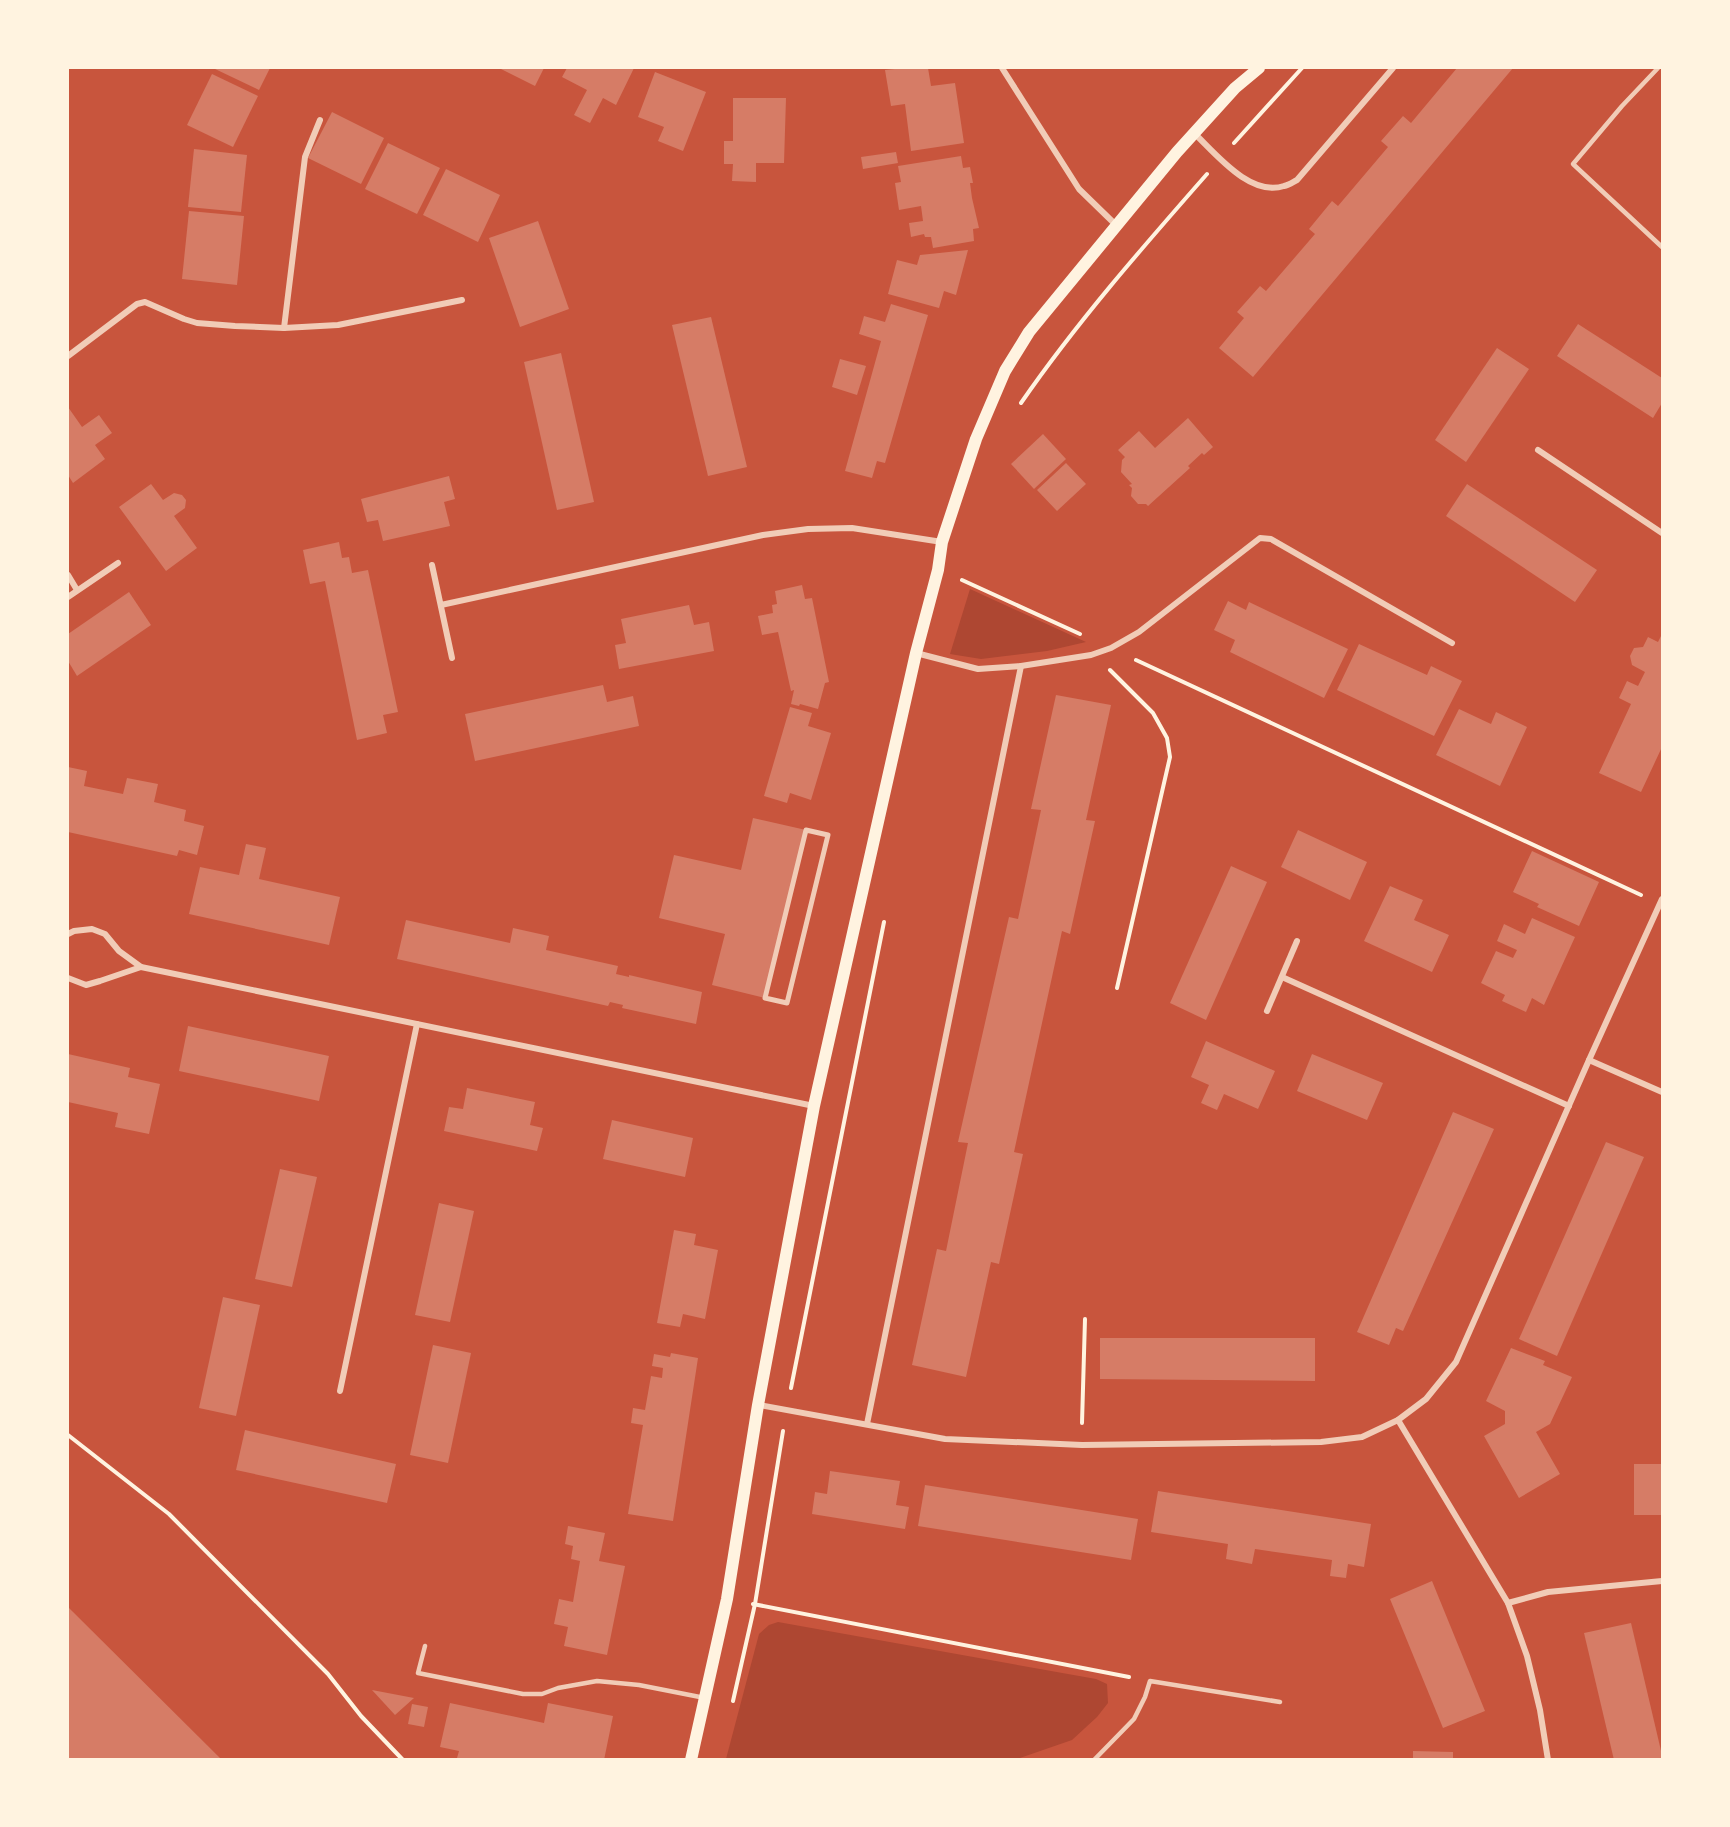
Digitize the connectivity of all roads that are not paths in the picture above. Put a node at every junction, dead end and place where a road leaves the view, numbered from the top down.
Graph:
1 (1002, 68) edge
2 (1258, 68) edge
3 (1393, 68) edge
4 (1658, 68) edge
5 (320, 120) dead end
6 (1194, 132) junction
7 (1116, 225) junction
8 (1662, 247) edge
9 (462, 300) dead end
10 (284, 328) junction
11 (68, 356) edge
12 (1538, 450) dead end
13 (1662, 533) edge
14 (942, 542) junction
15 (118, 563) dead end
16 (432, 565) dead end
17 (68, 575) edge
18 (77, 590) junction
19 (68, 597) edge
20 (441, 605) junction
21 (1452, 643) dead end
22 (916, 653) junction
23 (452, 658) dead end
24 (1021, 666) junction
25 (806, 830) joint
26 (1661, 902) edge
27 (68, 934) edge
28 (1297, 941) dead end
29 (141, 967) junction
30 (1282, 977) junction
31 (68, 978) edge
32 (1267, 1011) dead end
33 (417, 1024) junction
34 (1589, 1060) junction
35 (1662, 1092) edge
36 (814, 1106) junction
37 (1569, 1106) junction
38 (340, 1392) dead end
39 (758, 1405) junction
40 (1398, 1420) junction
41 (867, 1424) junction
42 (1662, 1581) edge
43 (1508, 1603) junction
44 (424, 1646) dead end
45 (705, 1698) junction
46 (1280, 1702) dead end
47 (691, 1760) edge
48 (1094, 1760) edge
49 (1548, 1760) edge

1 - 7 street
2 - 6 main road
3 - 6 street
4 - 8 lane
5 - 10 street
6 - 7 main road
7 - 14 main road
9 - 10 street
10 - 11 street
12 - 13 street
14 - 20 street
14 - 22 main road
15 - 18 street
16 - 20 street
17 - 18 street
18 - 19 street
20 - 23 street
21 - 24 street
22 - 24 street
22 - 36 main road
24 - 41 street
25 - 25 street
26 - 34 street
27 - 29 street
28 - 30 street
29 - 31 street
29 - 33 street
30 - 32 street
30 - 37 street
33 - 36 street
33 - 38 street
34 - 35 street
34 - 37 street
36 - 39 main road
37 - 40 street
39 - 41 street
39 - 45 main road
40 - 41 street
40 - 43 street
42 - 43 street
43 - 49 street
44 - 45 lane
45 - 47 main road
46 - 48 lane

